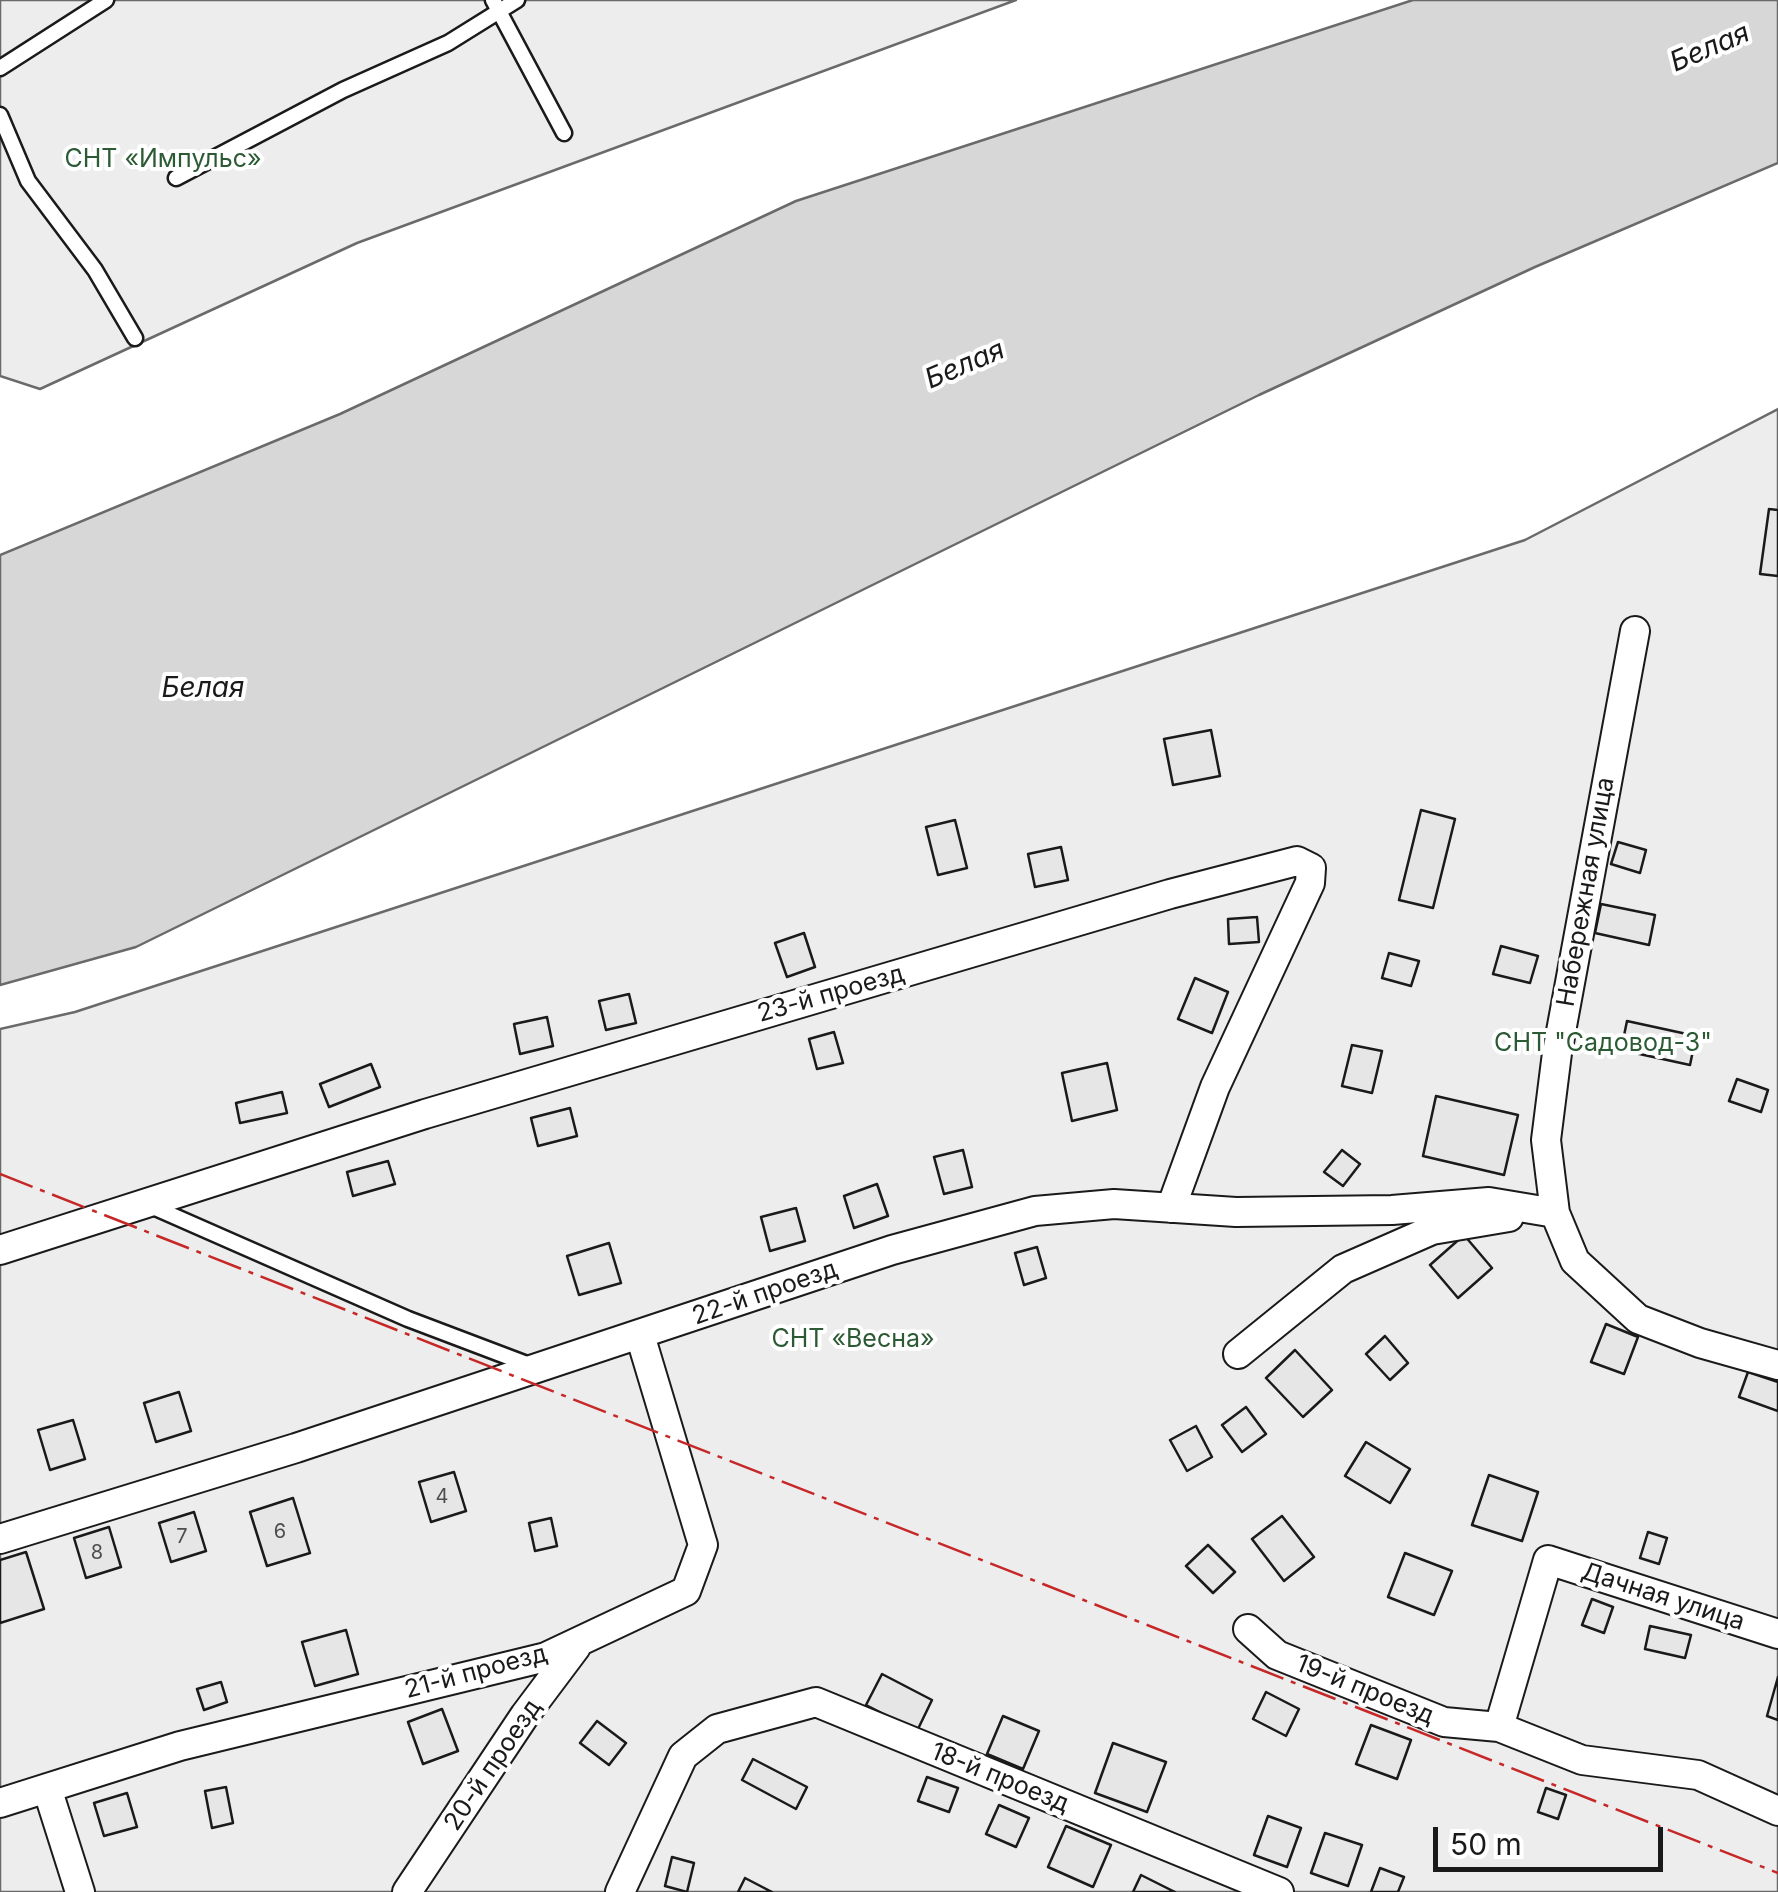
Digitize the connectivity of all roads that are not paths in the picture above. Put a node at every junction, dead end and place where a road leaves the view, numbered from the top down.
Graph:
1 (106, 0) edge
2 (517, 0) edge
3 (496, 6) edge
4 (0, 68) edge
5 (0, 115) edge
6 (564, 133) dead end
7 (176, 178) dead end
8 (135, 338) dead end
9 (1635, 631) dead end
10 (146, 1203) junction
11 (1171, 1208) junction
12 (1555, 1213) junction
13 (0, 1250) edge
14 (640, 1335) junction
15 (1238, 1354) dead end
16 (1778, 1366) edge
17 (538, 1368) junction
18 (0, 1539) edge
19 (1248, 1628) dead end
20 (1778, 1634) edge
21 (583, 1640) junction
22 (1499, 1727) junction
23 (47, 1788) junction
24 (0, 1802) edge
25 (1778, 1811) edge
26 (624, 1891) edge
27 (80, 1892) edge
28 (406, 1892) edge
29 (1279, 1892) edge

1 - 4 lane
2 - 3 lane
3 - 6 lane
3 - 7 lane
5 - 8 lane
9 - 12 street, Набережная улица
10 - 11 street, 23-й проезд
10 - 13 street, 23-й проезд
10 - 17 lane
11 - 12 street, 22-й проезд
11 - 14 street, 22-й проезд
12 - 15 street
12 - 16 street, Набережная улица
14 - 17 street, 22-й проезд
14 - 21 street, 21-й проезд
17 - 18 street, 22-й проезд
19 - 22 street, 19-й проезд
20 - 22 street, Дачная улица
21 - 23 street, 21-й проезд
21 - 28 street, 20-й проезд
22 - 25 street, 19-й проезд
23 - 24 street, 21-й проезд
23 - 27 street
26 - 29 street, 18-й проезд

